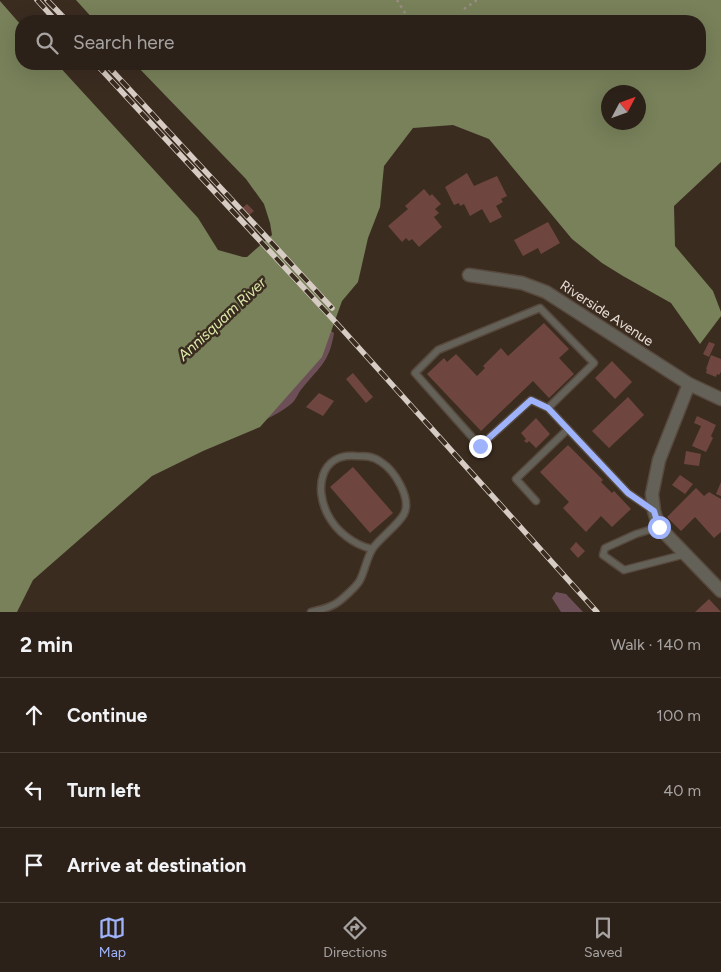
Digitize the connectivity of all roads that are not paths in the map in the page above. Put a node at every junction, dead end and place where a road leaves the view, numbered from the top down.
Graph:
1 (468, 275) dead end
2 (689, 384) junction
3 (721, 399) edge
4 (548, 408) junction
5 (568, 430) junction
6 (536, 501) dead end
7 (654, 511) junction
8 (659, 527) junction
9 (372, 549) junction
10 (686, 554) junction
11 (721, 591) edge
12 (311, 612) edge

1 - 2 street, Riverside Avenue
2 - 3 street, Riverside Avenue
2 - 7 street
4 - 4 lane
4 - 5 lane
5 - 6 lane
5 - 7 lane
7 - 8 street
8 - 10 street
8 - 10 lane
9 - 9 lane
9 - 12 lane
10 - 11 street

